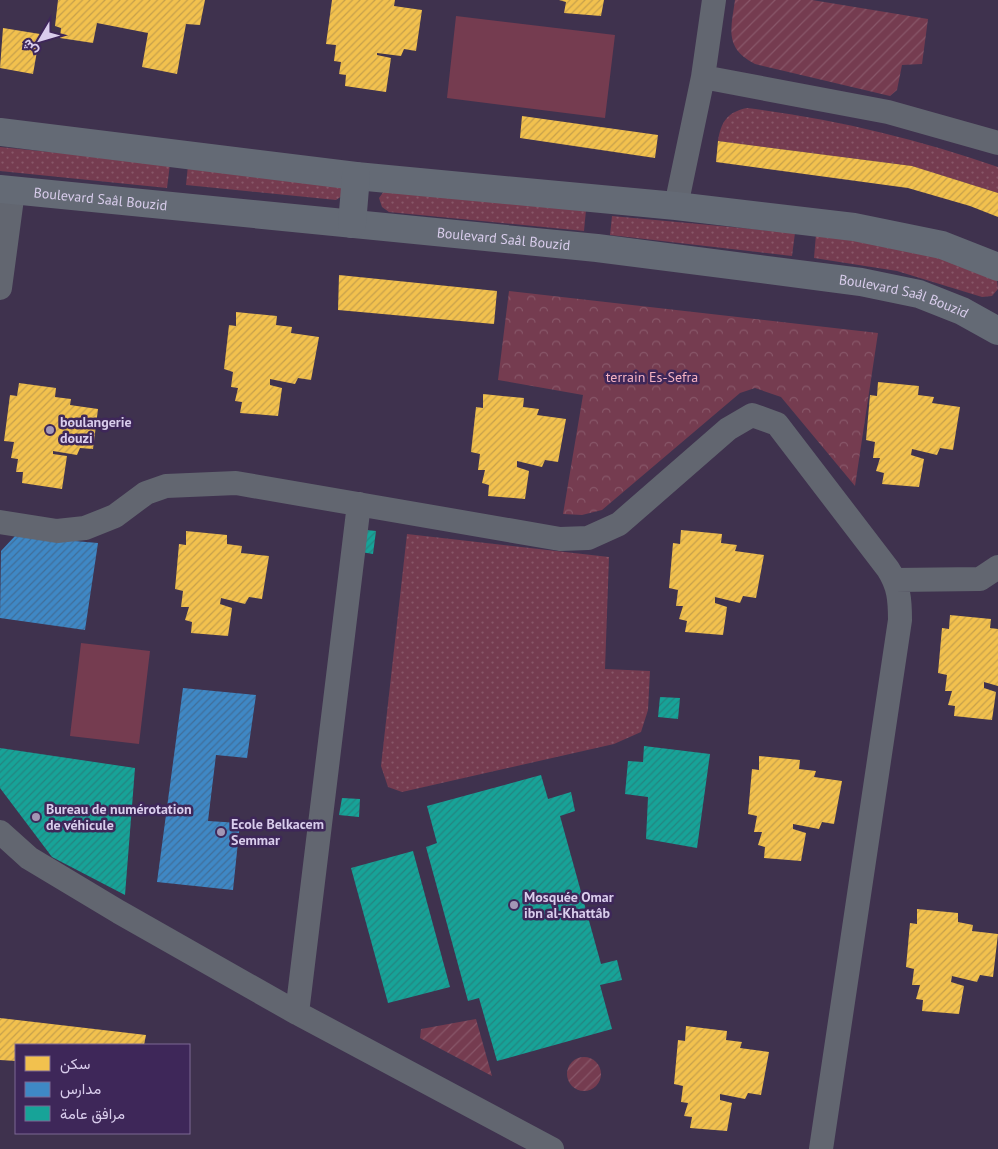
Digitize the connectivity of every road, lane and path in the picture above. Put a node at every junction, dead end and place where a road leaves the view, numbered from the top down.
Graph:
1 (714, 0) edge
2 (703, 77) junction
3 (0, 132) edge
4 (998, 143) edge
5 (356, 176) junction
6 (7, 190) edge
7 (676, 206) junction
8 (352, 224) junction
9 (998, 267) edge
10 (0, 288) edge
11 (998, 329) edge
12 (359, 504) junction
13 (0, 522) edge
14 (998, 567) edge
15 (895, 580) junction
16 (0, 832) edge
17 (297, 1013) junction
18 (552, 1149) edge
19 (821, 1149) edge

1 - 2 street
2 - 4 street
2 - 7 street
3 - 5 main road
5 - 7 main road
5 - 8 main road
6 - 8 main road, Boulevard Saâl Bouzid
6 - 10 street
7 - 9 main road
8 - 11 main road, Boulevard Saâl Bouzid
12 - 13 street
12 - 15 street
12 - 17 street
14 - 15 street
15 - 19 street
16 - 17 street
17 - 18 street

